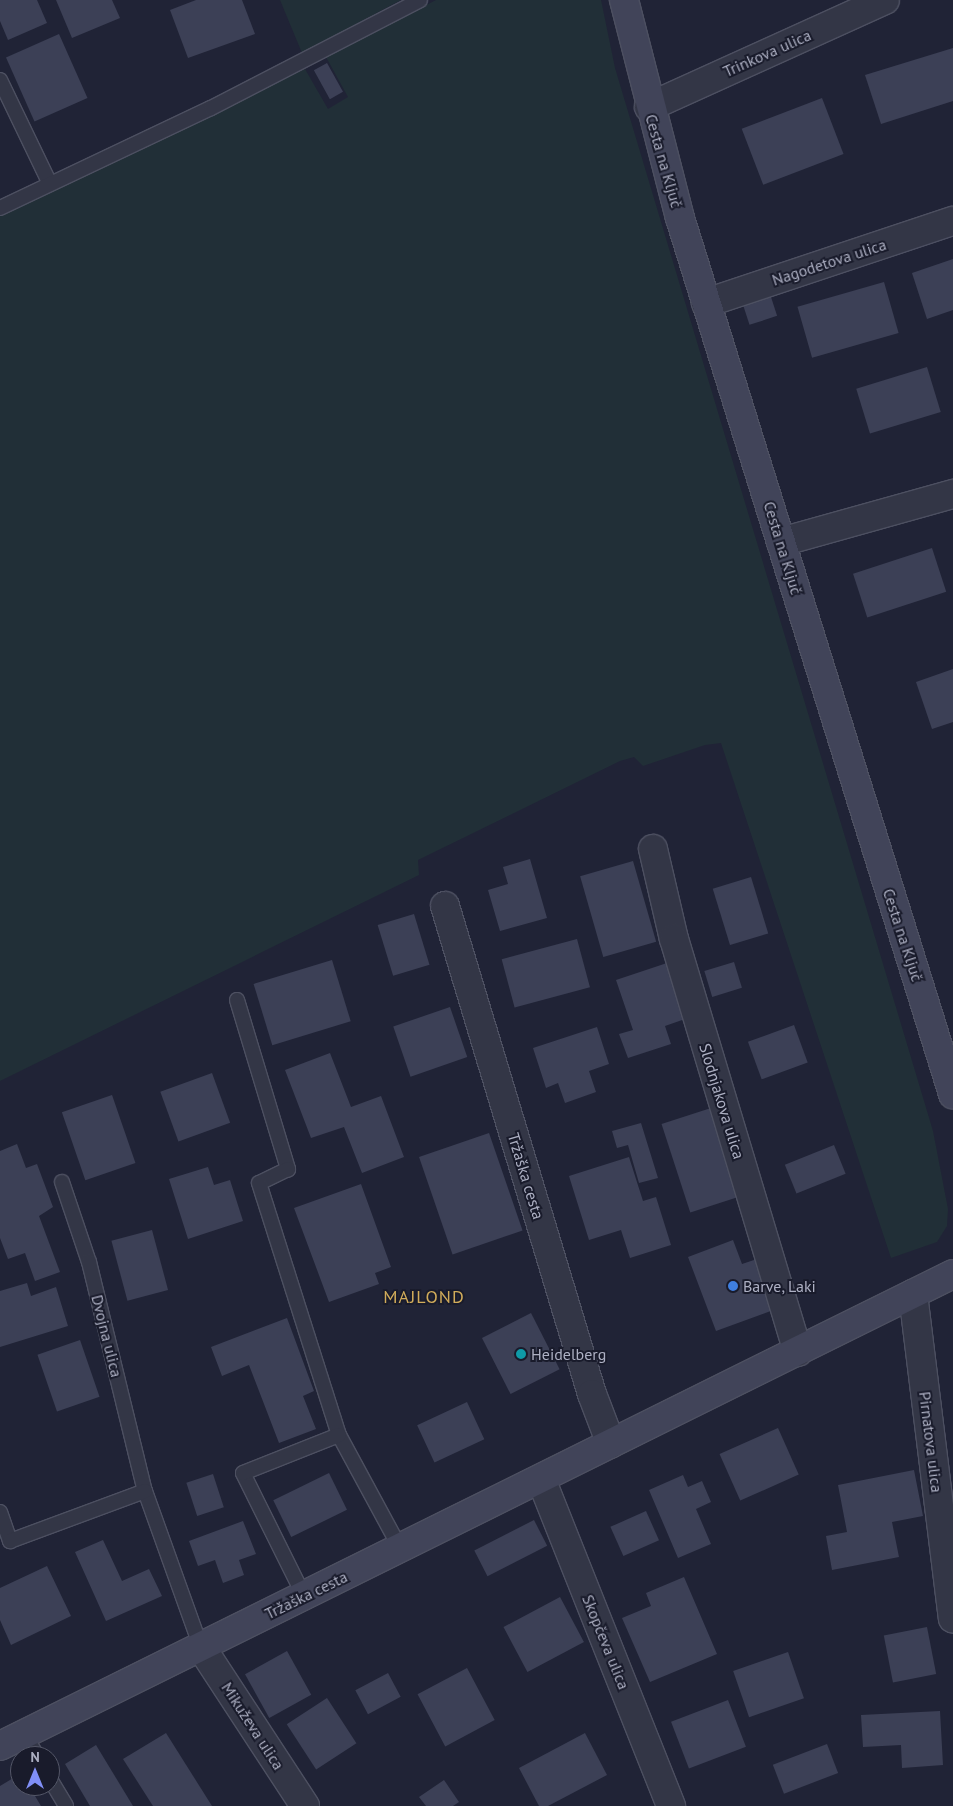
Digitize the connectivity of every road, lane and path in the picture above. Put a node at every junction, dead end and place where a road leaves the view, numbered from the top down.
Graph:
1 (420, 0) edge
2 (624, 0) edge
3 (885, 0) edge
4 (0, 80) edge
5 (649, 107) junction
6 (50, 184) junction
7 (0, 208) edge
8 (953, 221) edge
9 (706, 304) junction
10 (953, 494) edge
11 (781, 542) junction
12 (653, 849) dead end
13 (445, 906) dead end
14 (238, 1000) dead end
15 (953, 1094) edge
16 (62, 1182) dead end
17 (953, 1274) edge
18 (913, 1294) junction
19 (798, 1352) junction
20 (339, 1435) junction
21 (612, 1444) junction
22 (540, 1479) junction
23 (145, 1491) junction
24 (0, 1512) edge
25 (400, 1548) junction
26 (304, 1596) junction
27 (953, 1619) edge
28 (201, 1647) junction
29 (31, 1745) edge
30 (0, 1746) edge
31 (305, 1806) edge
32 (671, 1806) edge

1 - 6 lane
2 - 5 street, Cesta na Ključ
3 - 5 street, Trinkova ulica
4 - 6 lane
5 - 9 street, Cesta na Ključ
6 - 7 lane
8 - 9 street, Nagodetova ulica
9 - 11 street, Cesta na Ključ
10 - 11 street
11 - 15 street, Cesta na Ključ
12 - 19 street, Slodnjakova ulica
13 - 21 street, Tržaška cesta
14 - 20 lane
16 - 23 lane, Dvojna ulica
17 - 18 street, Tržaška cesta
18 - 19 street, Tržaška cesta
18 - 27 street, Pirnatova ulica
19 - 21 street, Tržaška cesta
20 - 25 lane
20 - 26 lane
21 - 22 street, Tržaška cesta
22 - 25 street, Tržaška cesta
22 - 32 street, Skopčeva ulica
23 - 24 lane
23 - 28 lane, Dvojna ulica
25 - 26 street, Tržaška cesta
26 - 28 street, Tržaška cesta
28 - 29 street, Tržaška cesta
28 - 31 street, Mikuževa ulica
29 - 30 street, Tržaška cesta

